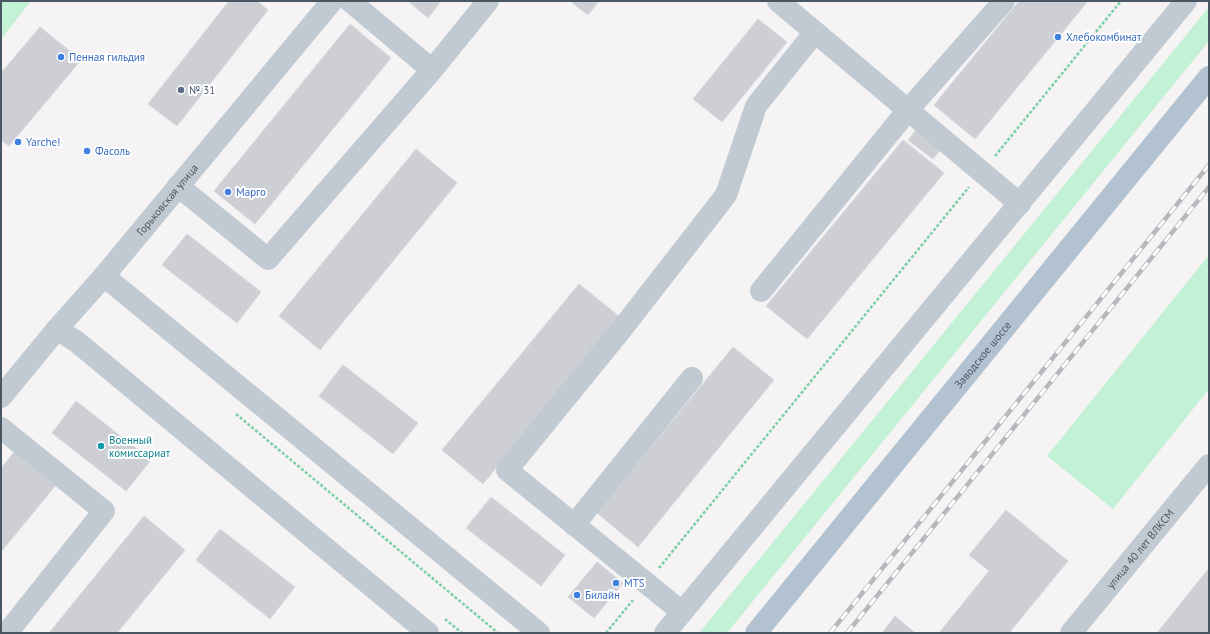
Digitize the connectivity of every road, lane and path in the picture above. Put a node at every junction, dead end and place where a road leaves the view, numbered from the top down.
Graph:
1 (332, 1) edge
2 (350, 1) edge
3 (488, 1) edge
4 (778, 1) edge
5 (1004, 1) edge
6 (1121, 1) edge
7 (1186, 1) edge
8 (815, 32) junction
9 (432, 70) junction
10 (1209, 77) edge
11 (908, 110) junction
12 (982, 172) junction
13 (178, 186) junction
14 (1020, 204) junction
15 (104, 276) junction
16 (761, 291) dead end
17 (57, 329) junction
18 (692, 378) dead end
19 (1, 397) edge
20 (230, 410) dead end
21 (1, 428) edge
22 (1209, 465) edge
23 (574, 524) junction
24 (647, 583) junction
25 (682, 612) junction
26 (1080, 630) edge
27 (7, 633) edge
28 (428, 633) edge
29 (498, 633) edge
30 (539, 633) edge
31 (606, 633) edge
32 (665, 633) edge
33 (756, 633) edge

1 - 13 street, Горьковская улица
2 - 9 street
3 - 9 street
4 - 8 street
5 - 11 street
6 - 12 path
7 - 14 street
8 - 11 street
8 - 23 street
9 - 13 street
10 - 33 main road, Заводское шоссе
11 - 12 street
11 - 16 street
12 - 14 street
12 - 24 path
13 - 15 street, Горьковская улица
14 - 25 street
15 - 17 street, Горьковская улица
15 - 30 street
17 - 19 street, Горьковская улица
17 - 28 street
18 - 23 street
20 - 29 path
21 - 27 street
22 - 26 street, улица 40 лет ВЛКСМ
23 - 24 street
24 - 25 street
24 - 31 path
25 - 32 street

